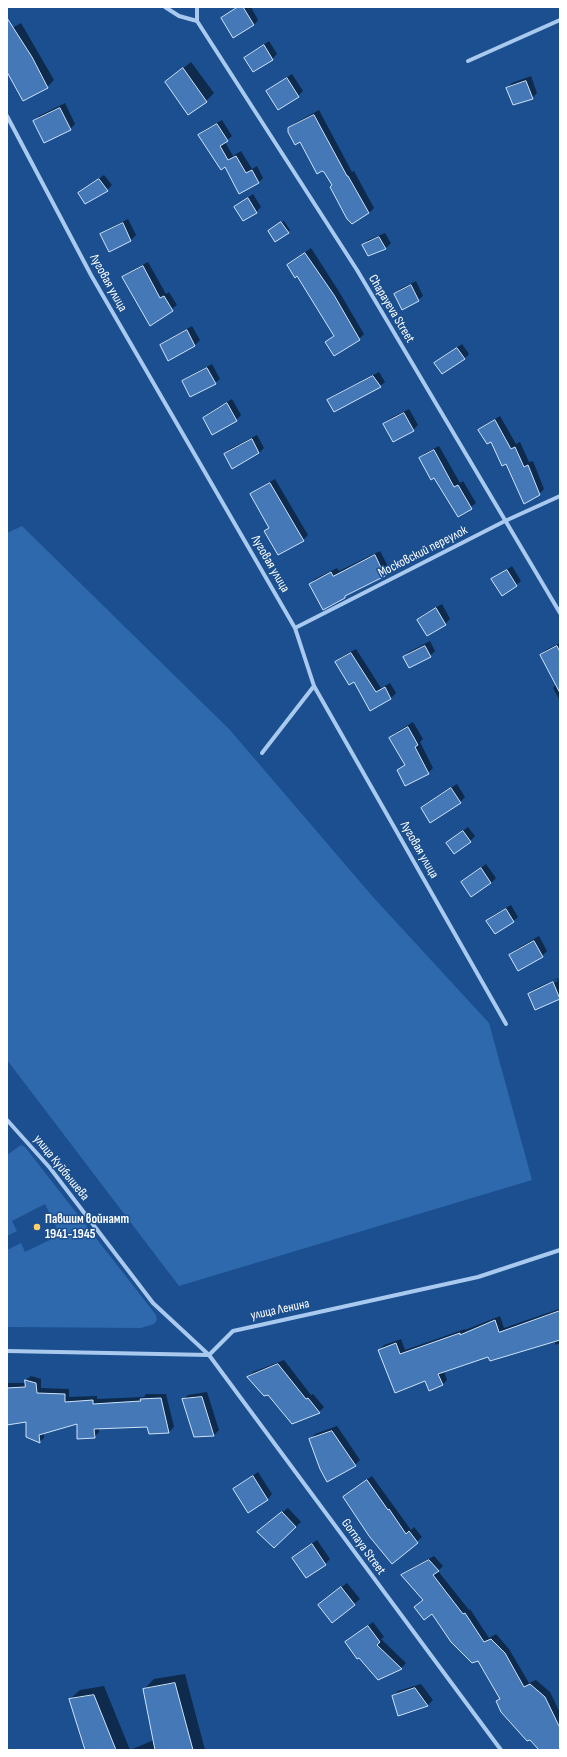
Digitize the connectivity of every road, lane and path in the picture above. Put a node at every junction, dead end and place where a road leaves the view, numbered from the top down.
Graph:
1 (166, 7) edge
2 (197, 7) edge
3 (560, 20) edge
4 (197, 21) junction
5 (468, 61) dead end
6 (7, 116) edge
7 (560, 496) edge
8 (505, 521) junction
9 (560, 613) edge
10 (295, 628) junction
11 (314, 686) junction
12 (262, 753) dead end
13 (506, 1024) dead end
14 (7, 1120) edge
15 (560, 1250) edge
16 (7, 1351) edge
17 (209, 1355) junction
18 (501, 1750) edge

1 - 4 street
2 - 4 street
3 - 5 street
4 - 8 street, Chapayeva Street
6 - 10 street, Луговая улица
7 - 8 street, Московский переулок
8 - 9 street, Chapayeva Street
8 - 10 street, Московский переулок
10 - 11 street, Луговая улица
11 - 12 street
11 - 13 street, Луговая улица
14 - 17 street, улица Куйбышева
15 - 17 street, улица Ленина
16 - 17 street
17 - 18 street, Gornaya Street

